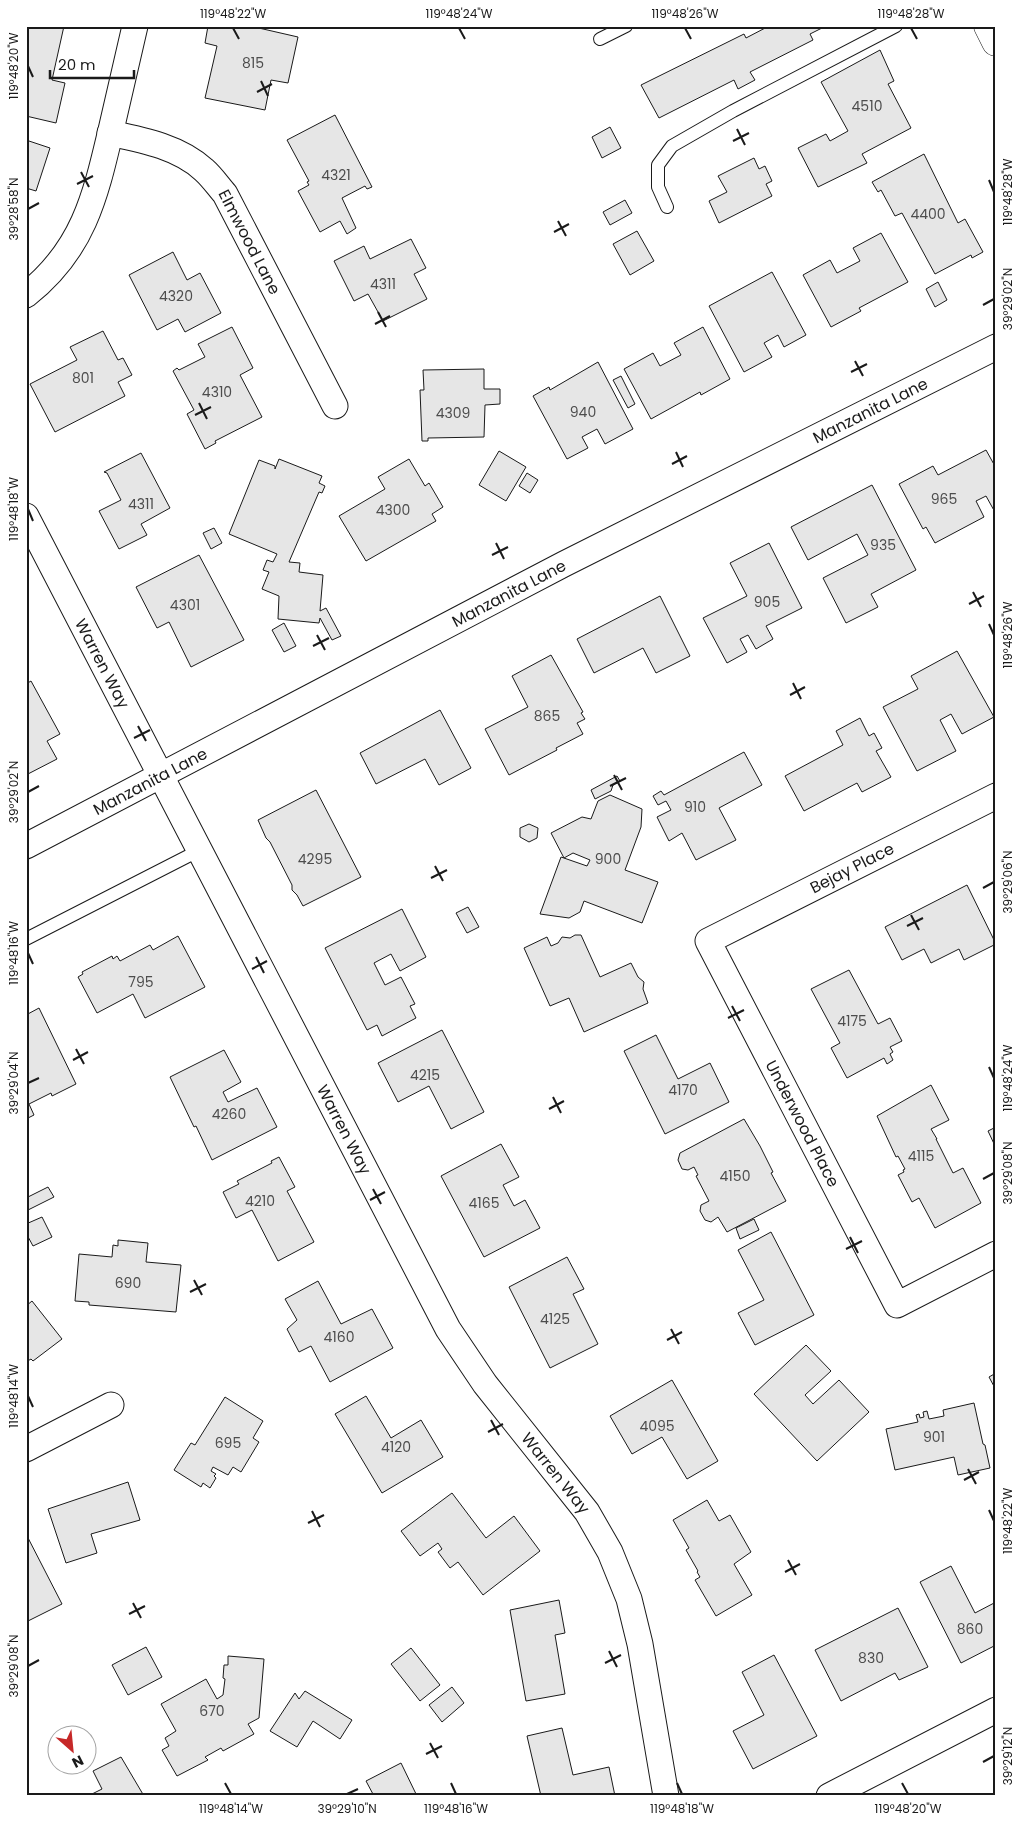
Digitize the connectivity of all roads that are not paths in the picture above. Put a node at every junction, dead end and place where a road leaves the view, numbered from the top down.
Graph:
1 (135, 26) edge
2 (626, 26) edge
3 (896, 26) edge
4 (988, 26) edge
5 (600, 39) dead end
6 (996, 42) edge
7 (110, 133) junction
8 (667, 208) dead end
9 (26, 295) edge
10 (996, 347) edge
11 (335, 406) dead end
12 (26, 516) edge
13 (161, 775) junction
14 (996, 796) edge
15 (26, 846) edge
16 (200, 850) junction
17 (26, 939) edge
18 (708, 941) joint
19 (996, 1254) edge
20 (111, 1405) dead end
21 (26, 1449) edge
22 (996, 1710) edge
23 (666, 1796) edge
24 (829, 1796) edge

1 - 7 street
2 - 5 lane
3 - 8 lane
4 - 6 main road
7 - 9 street
7 - 11 street, Elmwood Lane
10 - 13 street, Manzanita Lane
12 - 13 street, Warren Way
13 - 15 street, Manzanita Lane
13 - 16 street, Warren Way
14 - 18 street, Bejay Place
16 - 17 lane
16 - 23 street, Warren Way
18 - 19 street, Underwood Place
20 - 21 street
22 - 24 street

